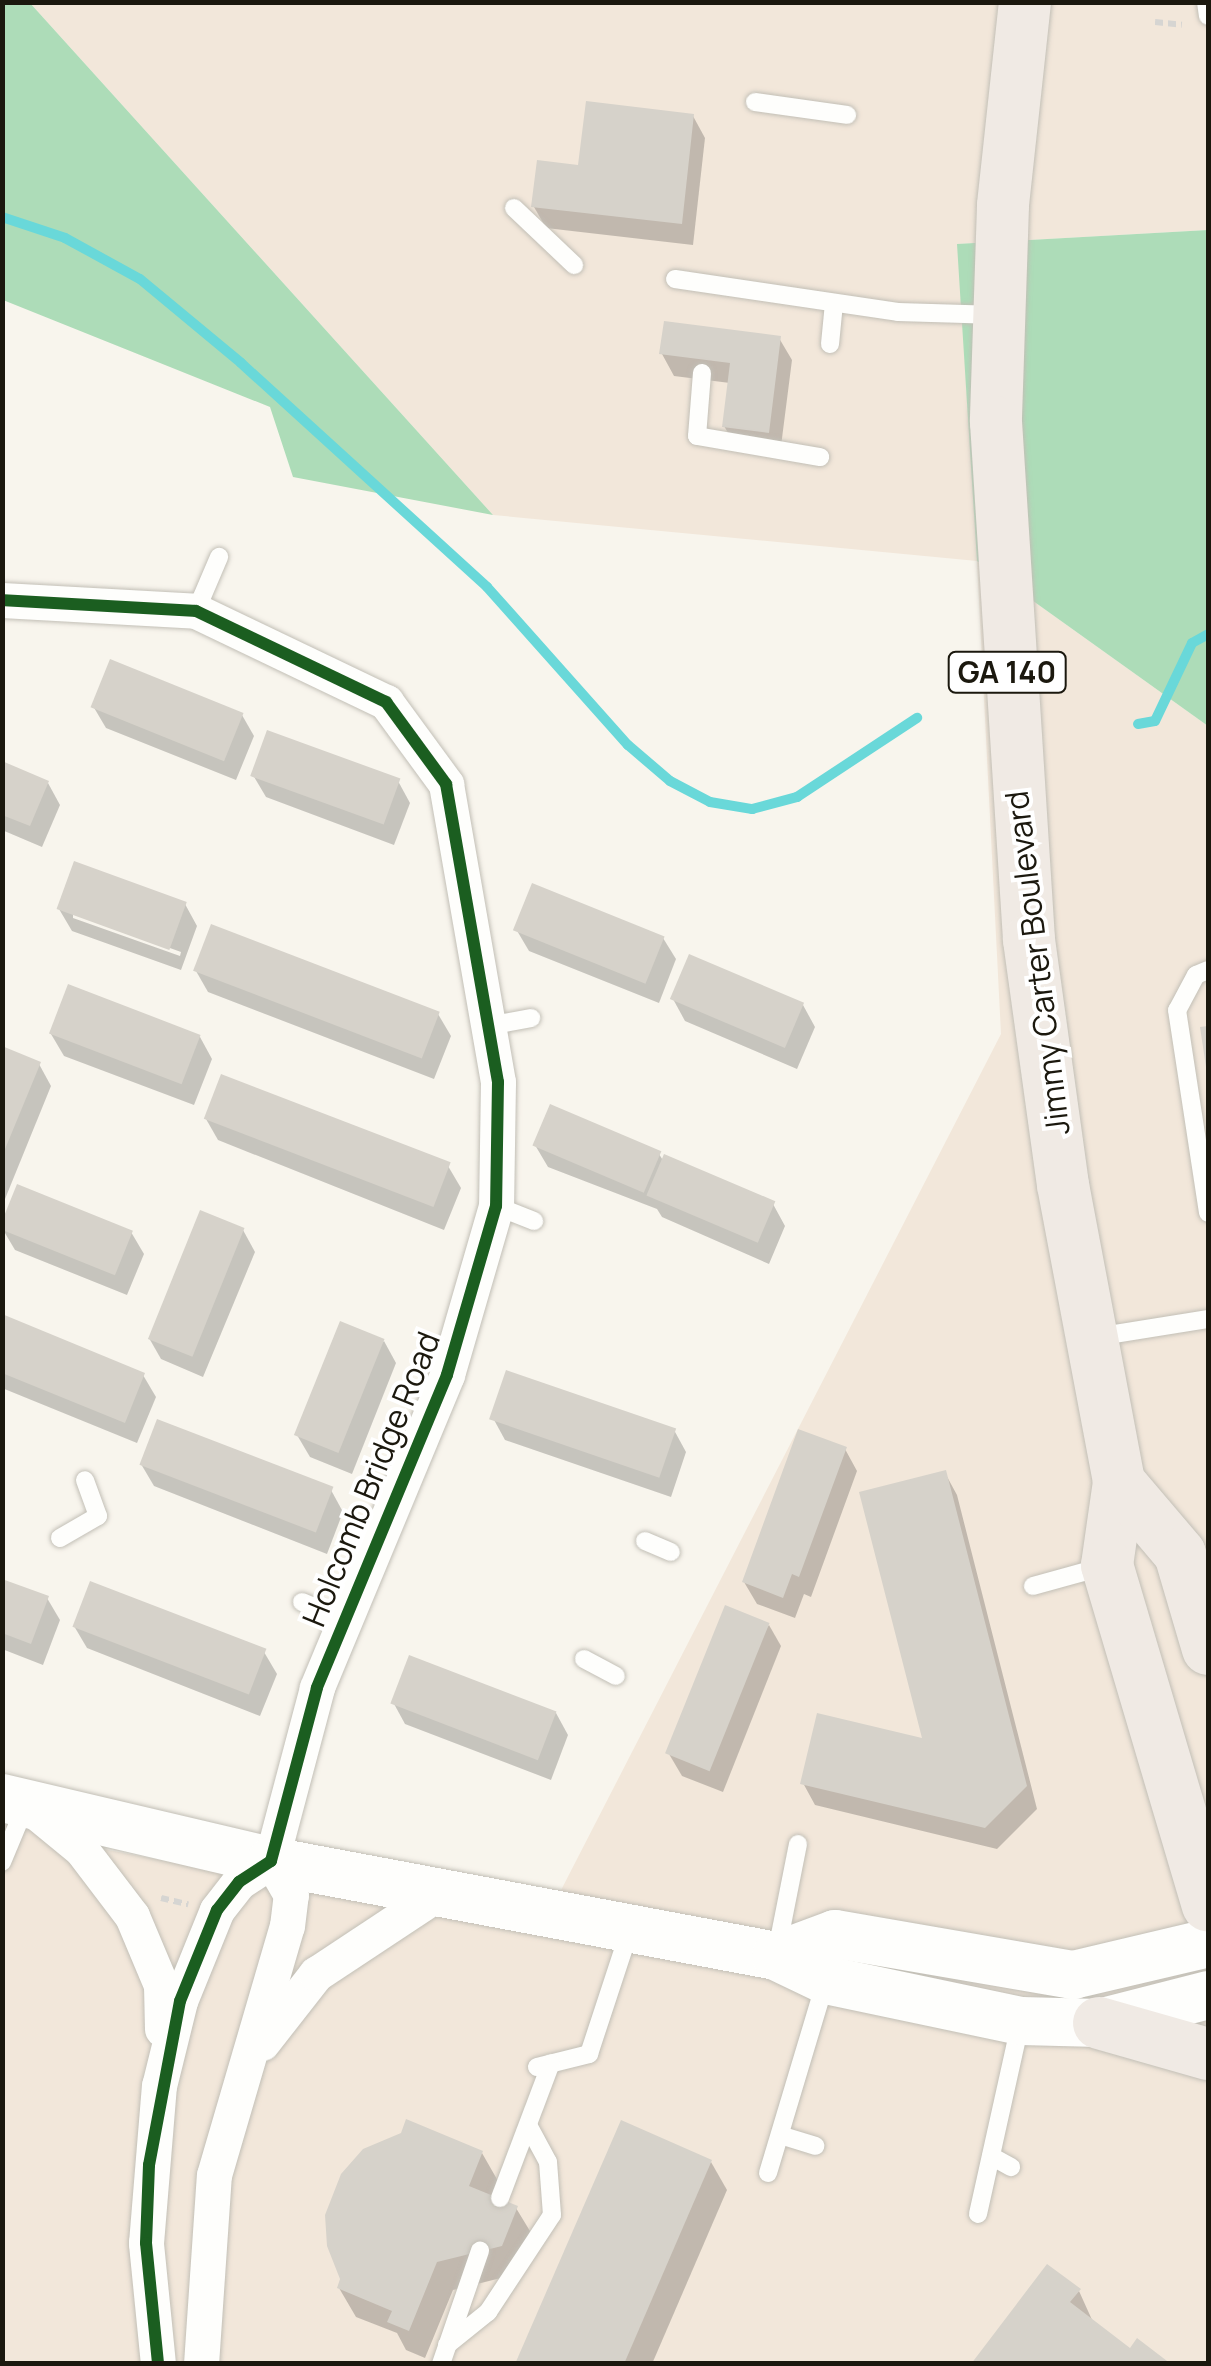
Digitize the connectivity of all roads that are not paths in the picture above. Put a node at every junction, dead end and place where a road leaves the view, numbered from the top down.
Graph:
1 (1025, 2) edge
2 (1206, 2) edge
3 (1208, 16) edge
4 (755, 102) dead end
5 (847, 114) dead end
6 (514, 208) dead end
7 (574, 265) dead end
8 (675, 280) dead end
9 (834, 303) junction
10 (998, 315) junction
11 (830, 344) dead end
12 (702, 373) dead end
13 (820, 457) dead end
14 (219, 557) dead end
15 (2, 600) edge
16 (196, 611) junction
17 (1208, 970) edge
18 (531, 1018) dead end
19 (488, 1026) junction
20 (496, 1206) junction
21 (1208, 1212) edge
22 (534, 1222) dead end
23 (1208, 1319) edge
24 (1090, 1338) junction
25 (85, 1480) dead end
26 (1118, 1482) junction
27 (60, 1538) dead end
28 (644, 1541) dead end
29 (671, 1552) dead end
30 (1107, 1566) junction
31 (1034, 1586) dead end
32 (302, 1602) dead end
33 (345, 1620) junction
34 (1208, 1649) edge
35 (584, 1660) dead end
36 (616, 1676) dead end
37 (15, 1801) edge
38 (798, 1844) dead end
39 (271, 1861) junction
40 (2, 1862) edge
41 (440, 1892) junction
42 (1208, 1905) edge
43 (630, 1928) junction
44 (1208, 1943) edge
45 (776, 1956) junction
46 (826, 1980) junction
47 (1208, 1994) edge
48 (1020, 2020) junction
49 (1099, 2023) junction
50 (1208, 2054) edge
51 (159, 2086) junction
52 (234, 2098) junction
53 (528, 2124) junction
54 (780, 2135) junction
55 (815, 2146) dead end
56 (991, 2156) junction
57 (1011, 2168) dead end
58 (768, 2172) dead end
59 (500, 2198) dead end
60 (978, 2214) dead end
61 (480, 2251) dead end
62 (444, 2354) edge
63 (158, 2364) edge
64 (202, 2364) edge

1 - 10 main road, Jimmy Carter Boulevard / GA 140
2 - 3 lane
4 - 5 lane
6 - 7 lane
8 - 9 lane
9 - 10 lane
9 - 11 lane
10 - 24 main road, Jimmy Carter Boulevard / GA 140
12 - 13 lane
14 - 16 lane
15 - 16 street, Holcomb Bridge Road
16 - 19 street, Holcomb Bridge Road
17 - 21 lane
18 - 19 lane
19 - 20 street, Holcomb Bridge Road
20 - 22 lane
20 - 33 street, Holcomb Bridge Road
23 - 24 lane
24 - 26 main road, Jimmy Carter Boulevard / GA 140
25 - 27 lane
26 - 30 main road, Jimmy Carter Boulevard / GA 140
26 - 34 main road, GA 140
28 - 29 lane
30 - 31 lane
30 - 42 main road, Jimmy Carter Boulevard / GA 140
32 - 33 lane
33 - 39 street, Holcomb Bridge Road
35 - 36 lane
37 - 39 main road
37 - 40 lane
37 - 51 street
38 - 45 lane
39 - 41 main road
39 - 51 street
39 - 52 street
41 - 43 main road
41 - 52 street
43 - 45 main road
43 - 53 lane
44 - 45 main road
45 - 46 main road
46 - 48 main road
46 - 54 lane
47 - 49 main road
48 - 49 main road
48 - 56 lane
49 - 50 main road
51 - 63 street
52 - 64 street
53 - 59 lane
53 - 62 lane
54 - 55 lane
54 - 58 lane
56 - 57 lane
56 - 60 lane
61 - 62 lane

